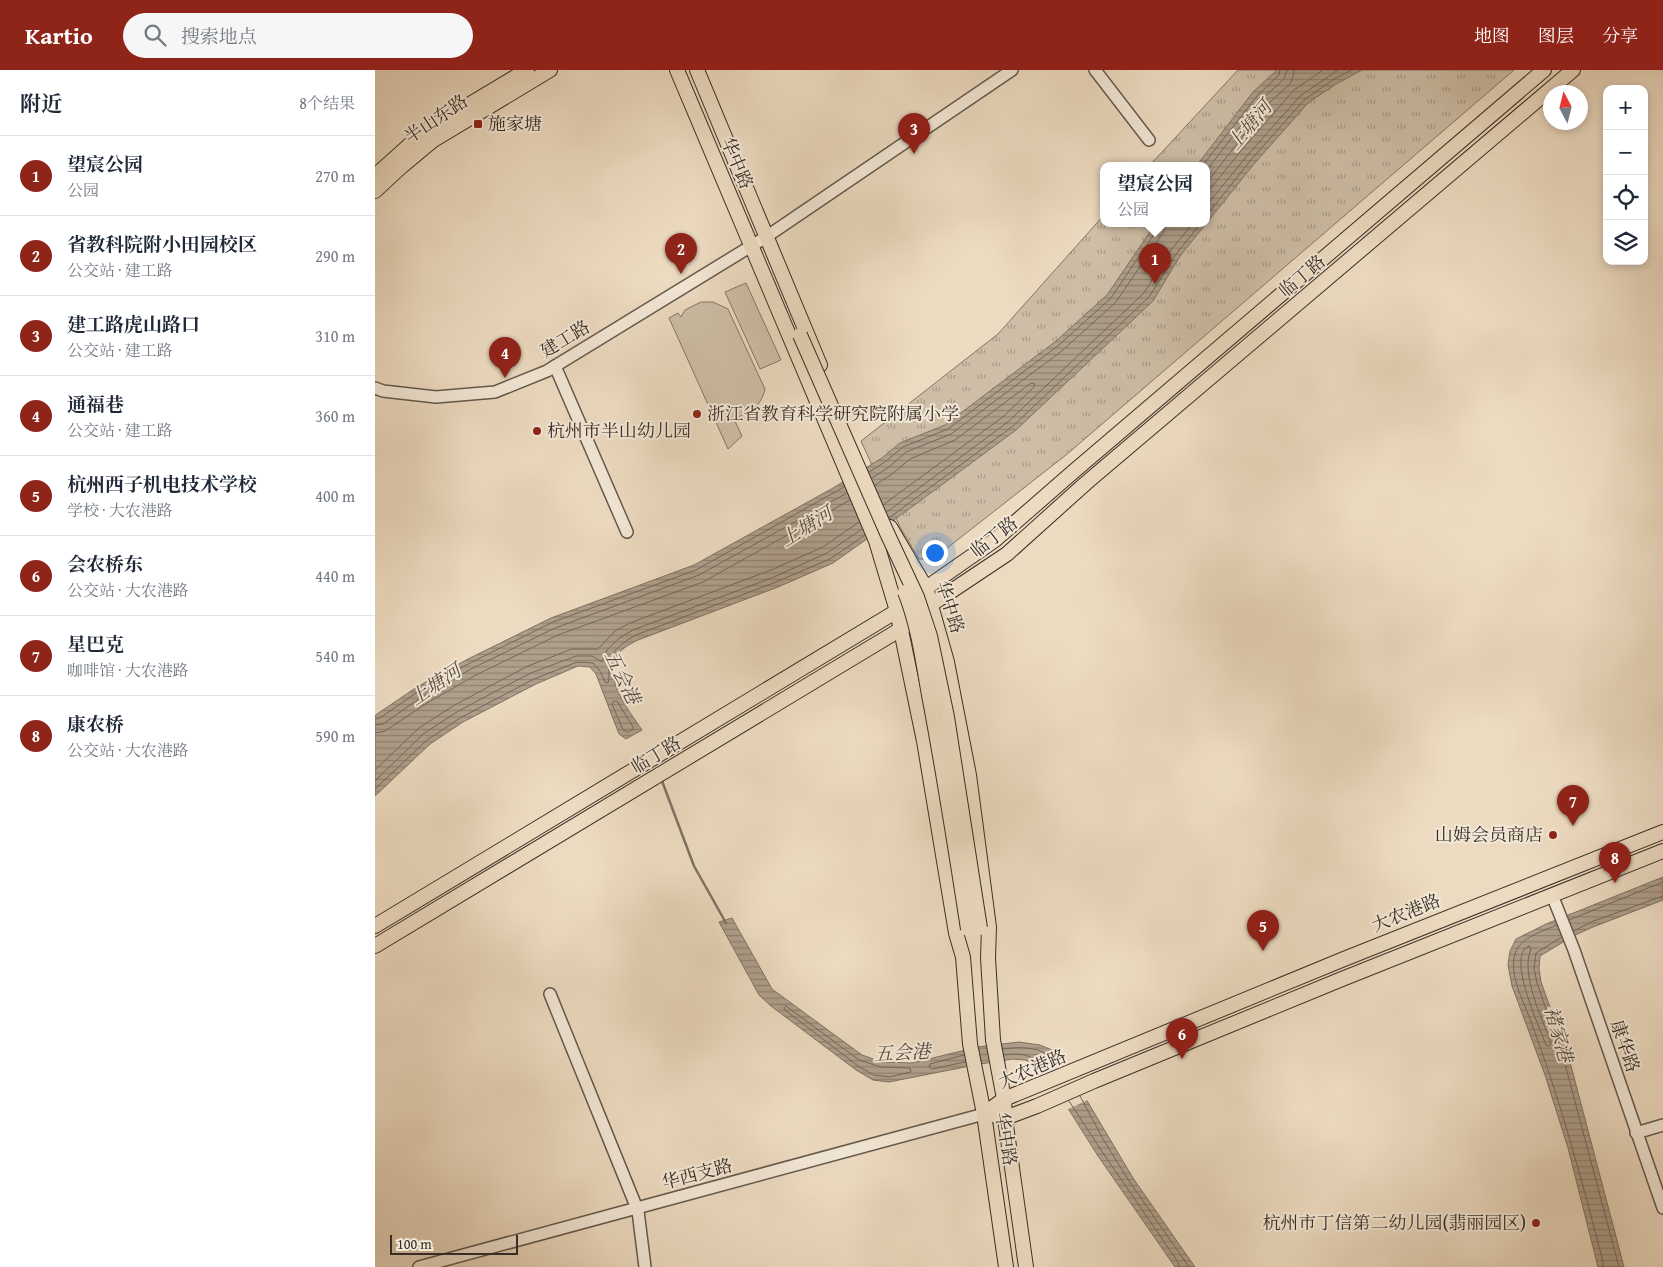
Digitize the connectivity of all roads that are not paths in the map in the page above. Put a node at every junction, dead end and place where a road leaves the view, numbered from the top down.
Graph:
1 (527, 70) edge
2 (550, 70) edge
3 (677, 70) edge
4 (697, 70) edge
5 (1012, 70) edge
6 (1095, 70) edge
7 (1544, 70) edge
8 (1573, 70) edge
9 (1149, 140) dead end
10 (375, 176) edge
11 (375, 191) edge
12 (766, 237) junction
13 (751, 245) junction
14 (778, 266) junction
15 (763, 272) junction
16 (798, 337) junction
17 (555, 366) junction
18 (375, 388) edge
19 (627, 532) dead end
20 (926, 588) junction
21 (932, 604) junction
22 (897, 611) junction
23 (901, 629) junction
24 (1663, 832) edge
25 (1663, 851) edge
26 (1552, 895) junction
27 (375, 926) edge
28 (974, 928) junction
29 (375, 946) edge
30 (963, 957) junction
31 (988, 958) junction
32 (550, 994) dead end
33 (1004, 1099) junction
34 (984, 1114) junction
35 (1005, 1118) junction
36 (1663, 1125) edge
37 (1637, 1132) junction
38 (637, 1208) junction
39 (1663, 1208) edge
40 (419, 1267) edge
41 (645, 1267) edge
42 (1007, 1267) edge
43 (1025, 1267) edge

1 - 10 main road, 半山东路
2 - 11 main road, 半山东路
3 - 13 main road, 华中路
4 - 12 main road, 华中路
5 - 12 street
6 - 9 street
7 - 20 main road, 临丁路
8 - 21 main road, 临丁路
12 - 13 street, 建工路
12 - 14 main road, 华中路
13 - 15 main road, 华中路
13 - 17 street, 建工路
14 - 16 main road, 华中路
14 - 20 main road, 华中路
15 - 16 main road, 华中路
15 - 22 main road, 华中路
16 - 28 main road, 华中路, bridge
17 - 18 street, 建工路
17 - 19 street
20 - 21 main road, 华中路
20 - 22 main road, 临丁路
21 - 23 main road, 临丁路
21 - 31 main road, 华中路
22 - 23 main road, 华中路
22 - 27 main road, 临丁路
23 - 29 main road, 临丁路
23 - 30 main road, 华中路
24 - 33 main road, 大农港路
25 - 26 main road, 大农港路
26 - 35 main road, 大农港路
26 - 37 street, 康华路
28 - 30 main road, 华中路
28 - 31 main road, 华中路
30 - 34 main road, 华中路
31 - 33 main road, 华中路
32 - 38 street
33 - 34 main road, 大农港路
33 - 35 main road, 华中路
34 - 35 main road, 大农港路
34 - 38 street, 华西支路
34 - 42 main road, 华中路
35 - 43 main road, 华中路
36 - 37 street
37 - 39 street, 康华路
38 - 40 street, 华西支路
38 - 41 street

